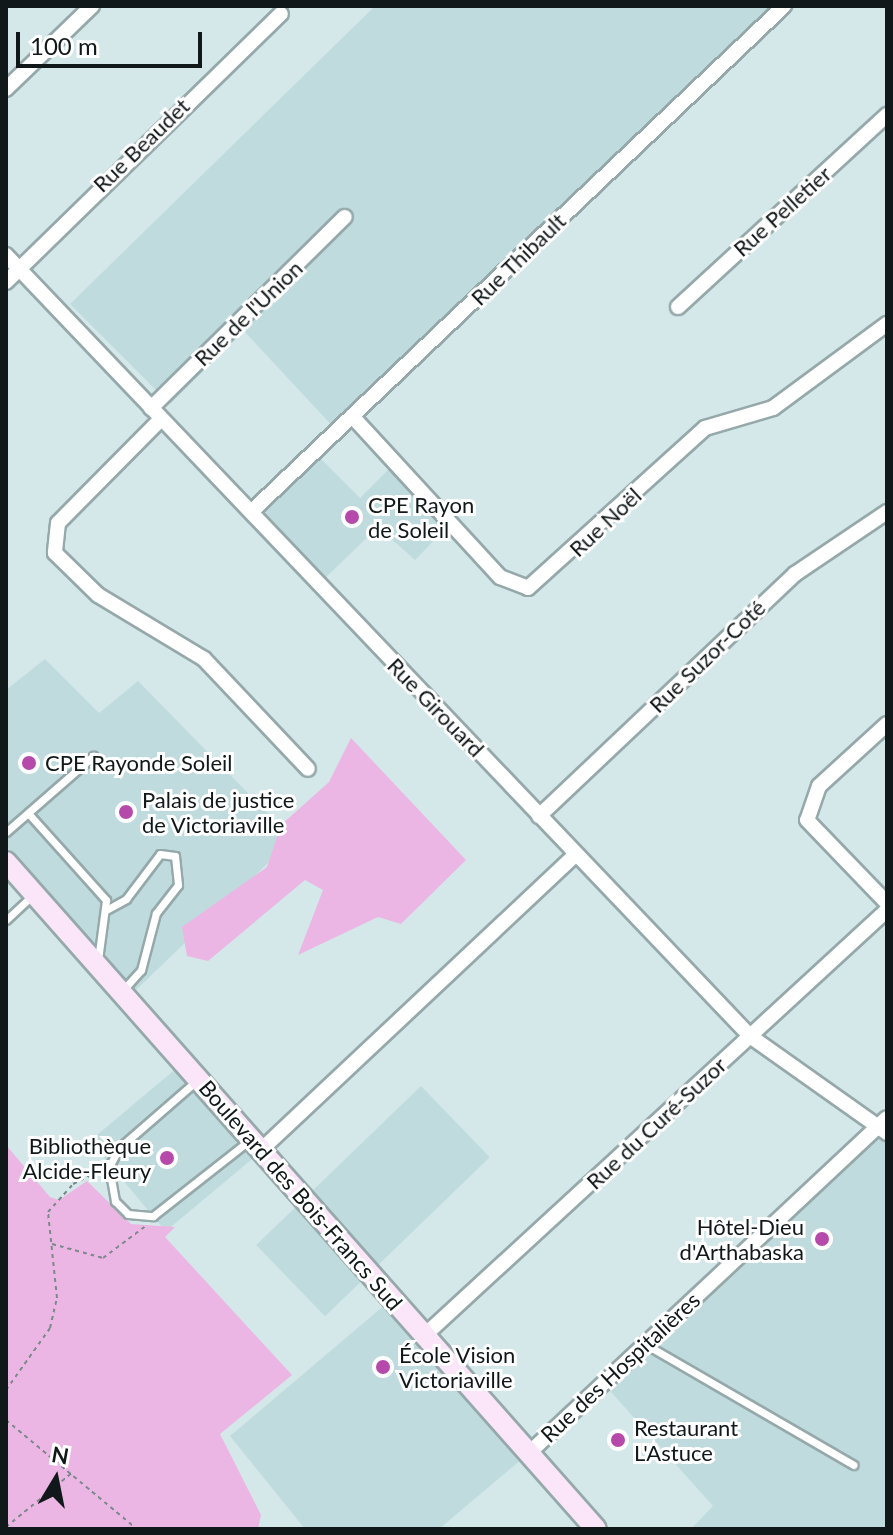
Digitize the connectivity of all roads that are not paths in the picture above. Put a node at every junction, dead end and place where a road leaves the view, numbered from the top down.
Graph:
1 (92, 6) edge
2 (784, 6) edge
3 (281, 14) dead end
4 (6, 89) edge
5 (887, 115) edge
6 (345, 217) dead end
7 (6, 255) edge
8 (20, 269) junction
9 (6, 282) edge
10 (678, 307) dead end
11 (887, 324) edge
12 (156, 413) junction
13 (352, 416) junction
14 (251, 512) junction
15 (887, 512) edge
16 (887, 724) edge
17 (93, 756) dead end
18 (308, 769) dead end
19 (28, 813) junction
20 (539, 816) junction
21 (6, 832) edge
22 (575, 855) junction
23 (6, 862) edge
24 (34, 894) junction
25 (887, 903) edge
26 (108, 909) junction
27 (887, 910) edge
28 (6, 920) edge
29 (97, 965) junction
30 (121, 992) junction
31 (750, 1036) junction
32 (198, 1079) junction
33 (884, 1126) edge
34 (256, 1145) junction
35 (425, 1335) junction
36 (645, 1344) junction
37 (529, 1453) junction
38 (854, 1465) dead end
39 (596, 1529) edge

1 - 4 street
2 - 13 street, Rue Thibault
3 - 8 street, Rue Beaudet
5 - 10 street, Rue Pelletier
6 - 12 street, Rue de l'Union
7 - 8 street, Rue Girouard
8 - 9 street, Rue Beaudet
8 - 12 street, Rue Girouard
11 - 13 street, Rue Noël
12 - 14 street, Rue Girouard
12 - 18 street, Rue de l'Union
13 - 14 street, Rue Thibault
14 - 20 street, Rue Girouard
15 - 20 street, Rue Suzor-Coté
16 - 25 street
17 - 19 lane
19 - 21 lane
19 - 26 lane
20 - 22 street, Rue Girouard
22 - 31 street, Rue Girouard
22 - 34 street
23 - 24 street, Boulevard des Bois-Francs Sud
24 - 28 lane
24 - 29 street, Boulevard des Bois-Francs Sud
26 - 29 lane
26 - 30 lane
27 - 31 street, Rue du Curé-Suzor
29 - 30 street, Boulevard des Bois-Francs Sud
30 - 32 street, Boulevard des Bois-Francs Sud
31 - 33 street, Rue Girouard
31 - 35 street, Rue du Curé-Suzor
32 - 34 street, Boulevard des Bois-Francs Sud
32 - 34 lane
33 - 36 street, Rue des Hospitalières
34 - 35 street, Boulevard des Bois-Francs Sud
35 - 37 street, Boulevard des Bois-Francs Sud
36 - 37 street, Rue des Hospitalières
36 - 38 lane
37 - 39 street, Boulevard des Bois-Francs Sud

